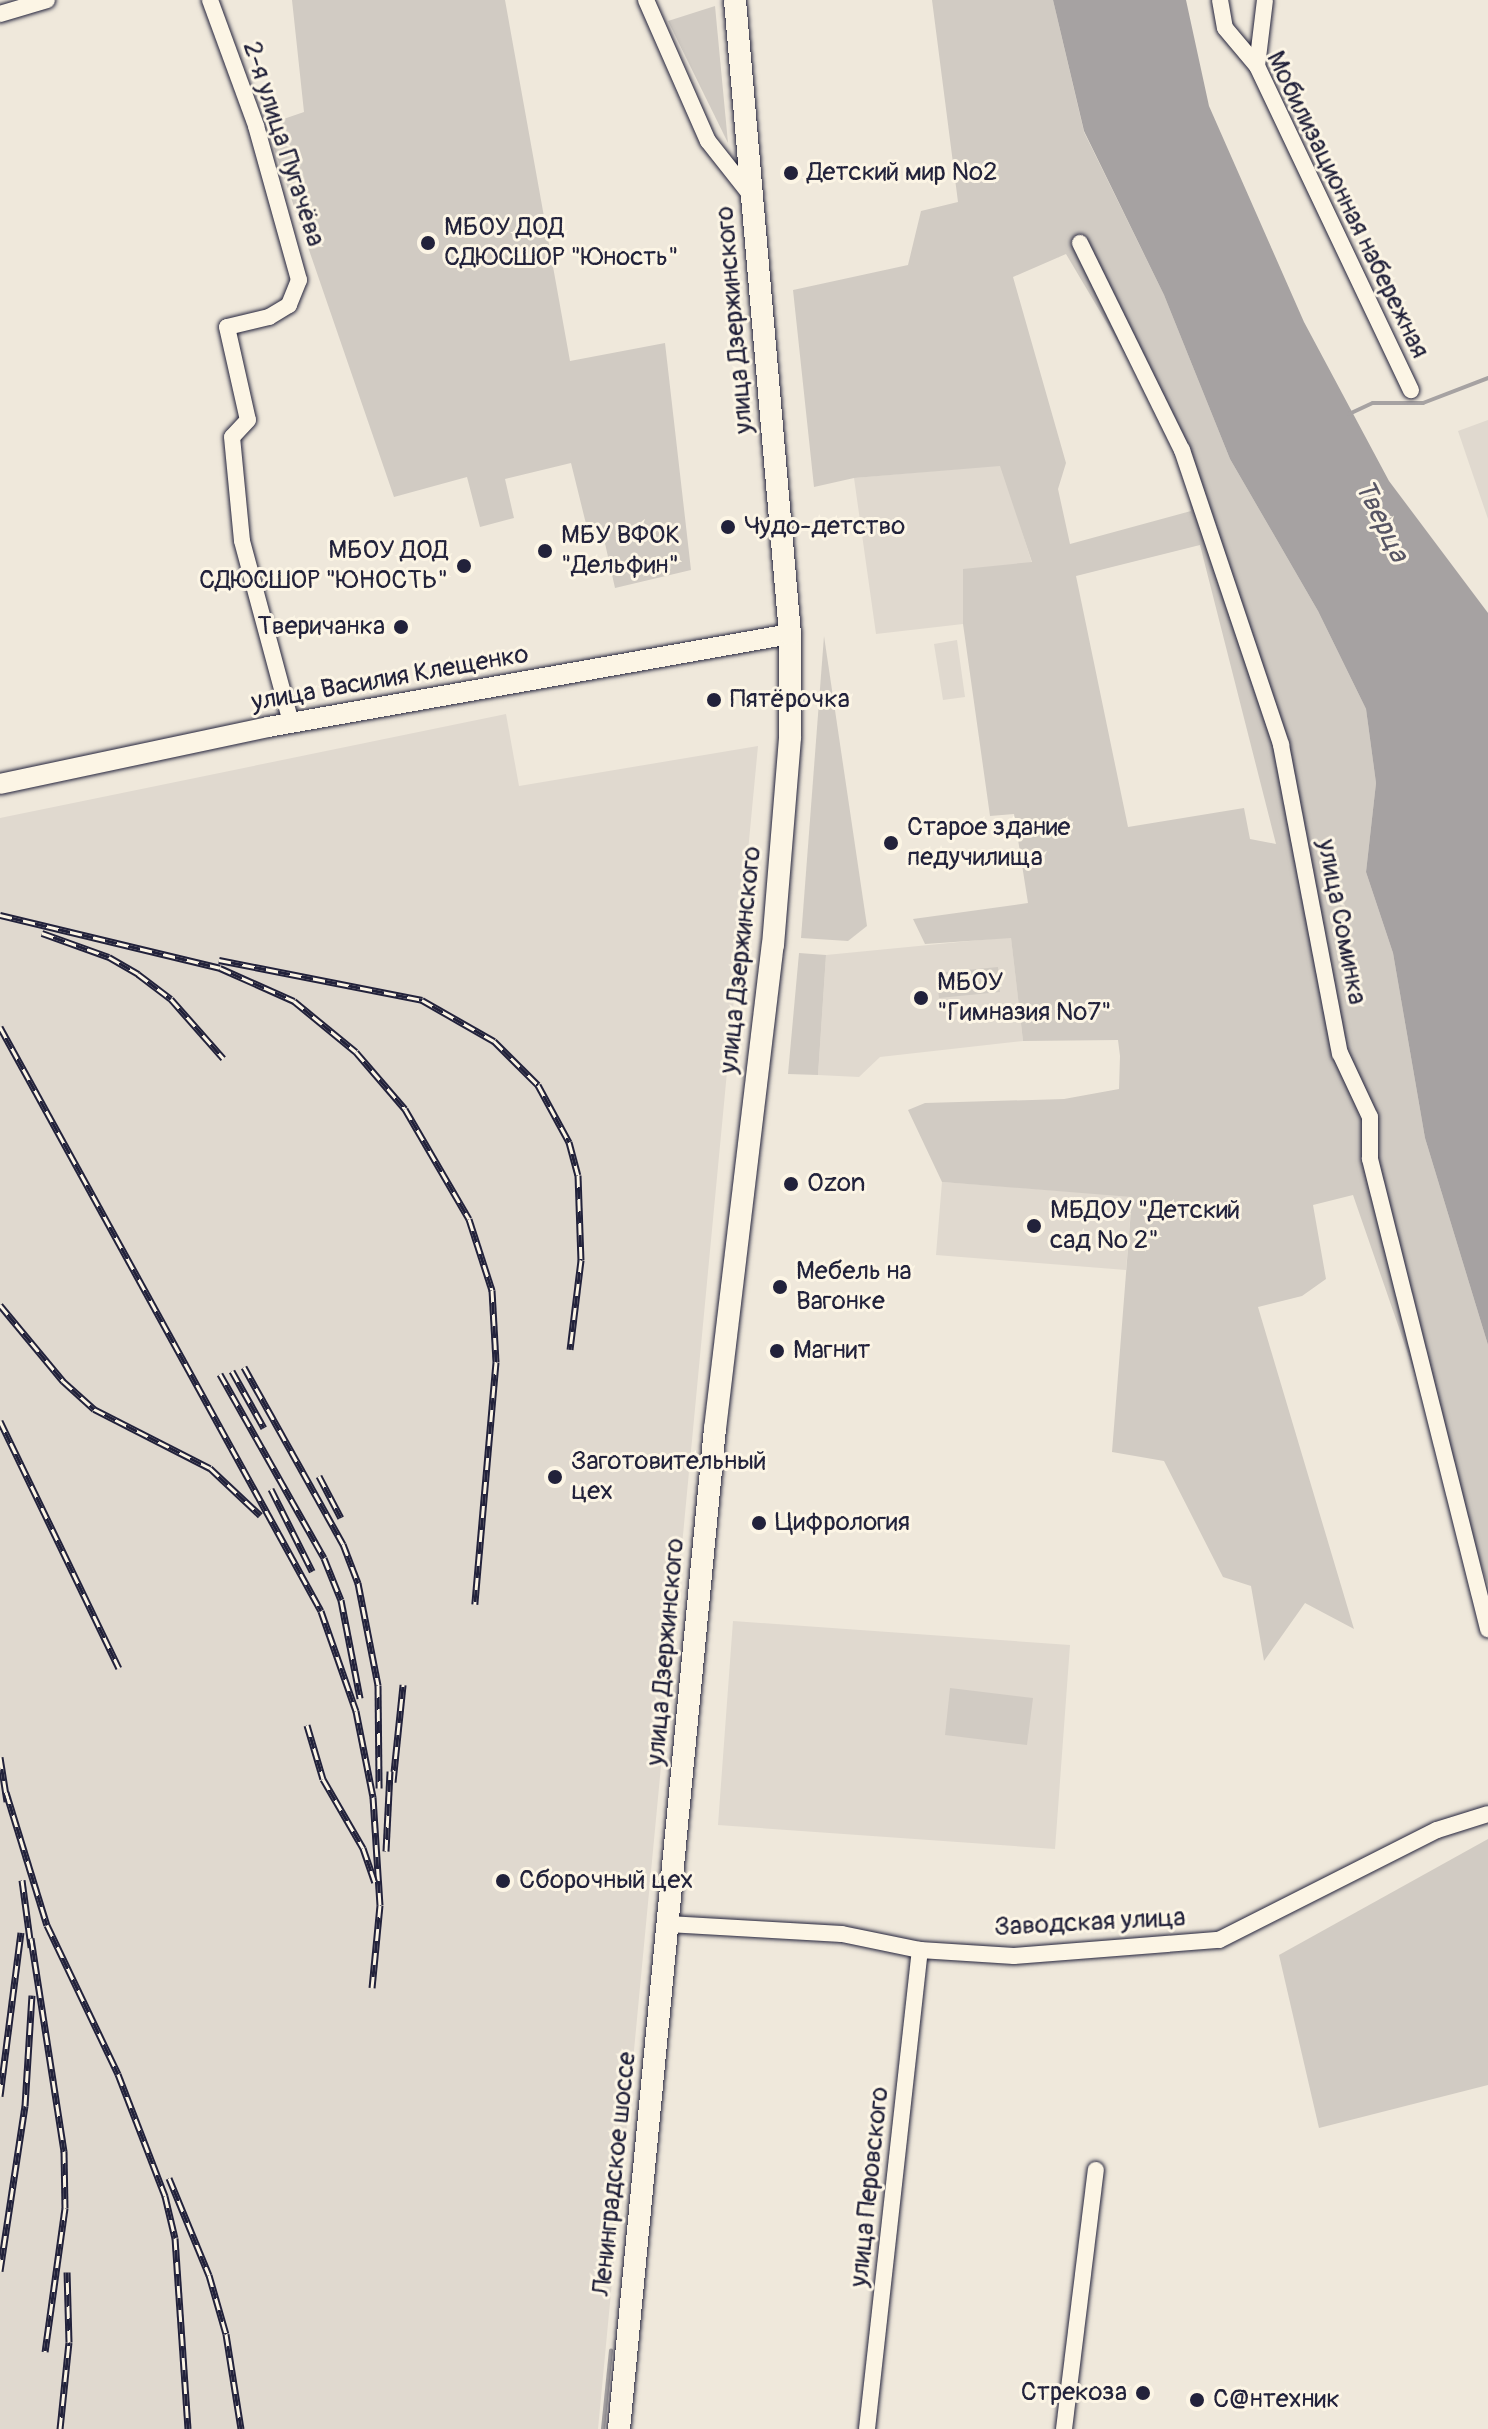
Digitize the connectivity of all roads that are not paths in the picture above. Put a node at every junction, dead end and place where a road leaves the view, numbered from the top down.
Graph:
1 (47, 0) edge
2 (210, 0) edge
3 (646, 0) edge
4 (735, 0) edge
5 (1220, 0) edge
6 (1265, 0) edge
7 (0, 14) edge
8 (1257, 66) junction
9 (753, 198) junction
10 (1080, 243) dead end
11 (1411, 390) dead end
12 (790, 634) junction
13 (291, 723) junction
14 (0, 784) edge
15 (1488, 1629) edge
16 (1488, 1814) edge
17 (668, 1924) junction
18 (920, 1950) junction
19 (1096, 2170) dead end
20 (619, 2429) edge
21 (867, 2429) edge
22 (1064, 2429) edge

1 - 7 street
2 - 13 street, 2-я улица Пугачёва
3 - 9 street
4 - 9 main road, улица Дзержинского
5 - 8 street, Мобилизационная набережная
6 - 8 street
8 - 11 street, Мобилизационная набережная
9 - 12 main road, улица Дзержинского
10 - 15 street, улица Соминка
12 - 13 street, улица Василия Клещенко
12 - 17 main road, улица Дзержинского
13 - 14 street, улица Василия Клещенко
16 - 18 street, Заводская улица
17 - 18 street, Заводская улица
17 - 20 main road, Ленинградское шоссе
18 - 21 street, улица Перовского
19 - 22 street

